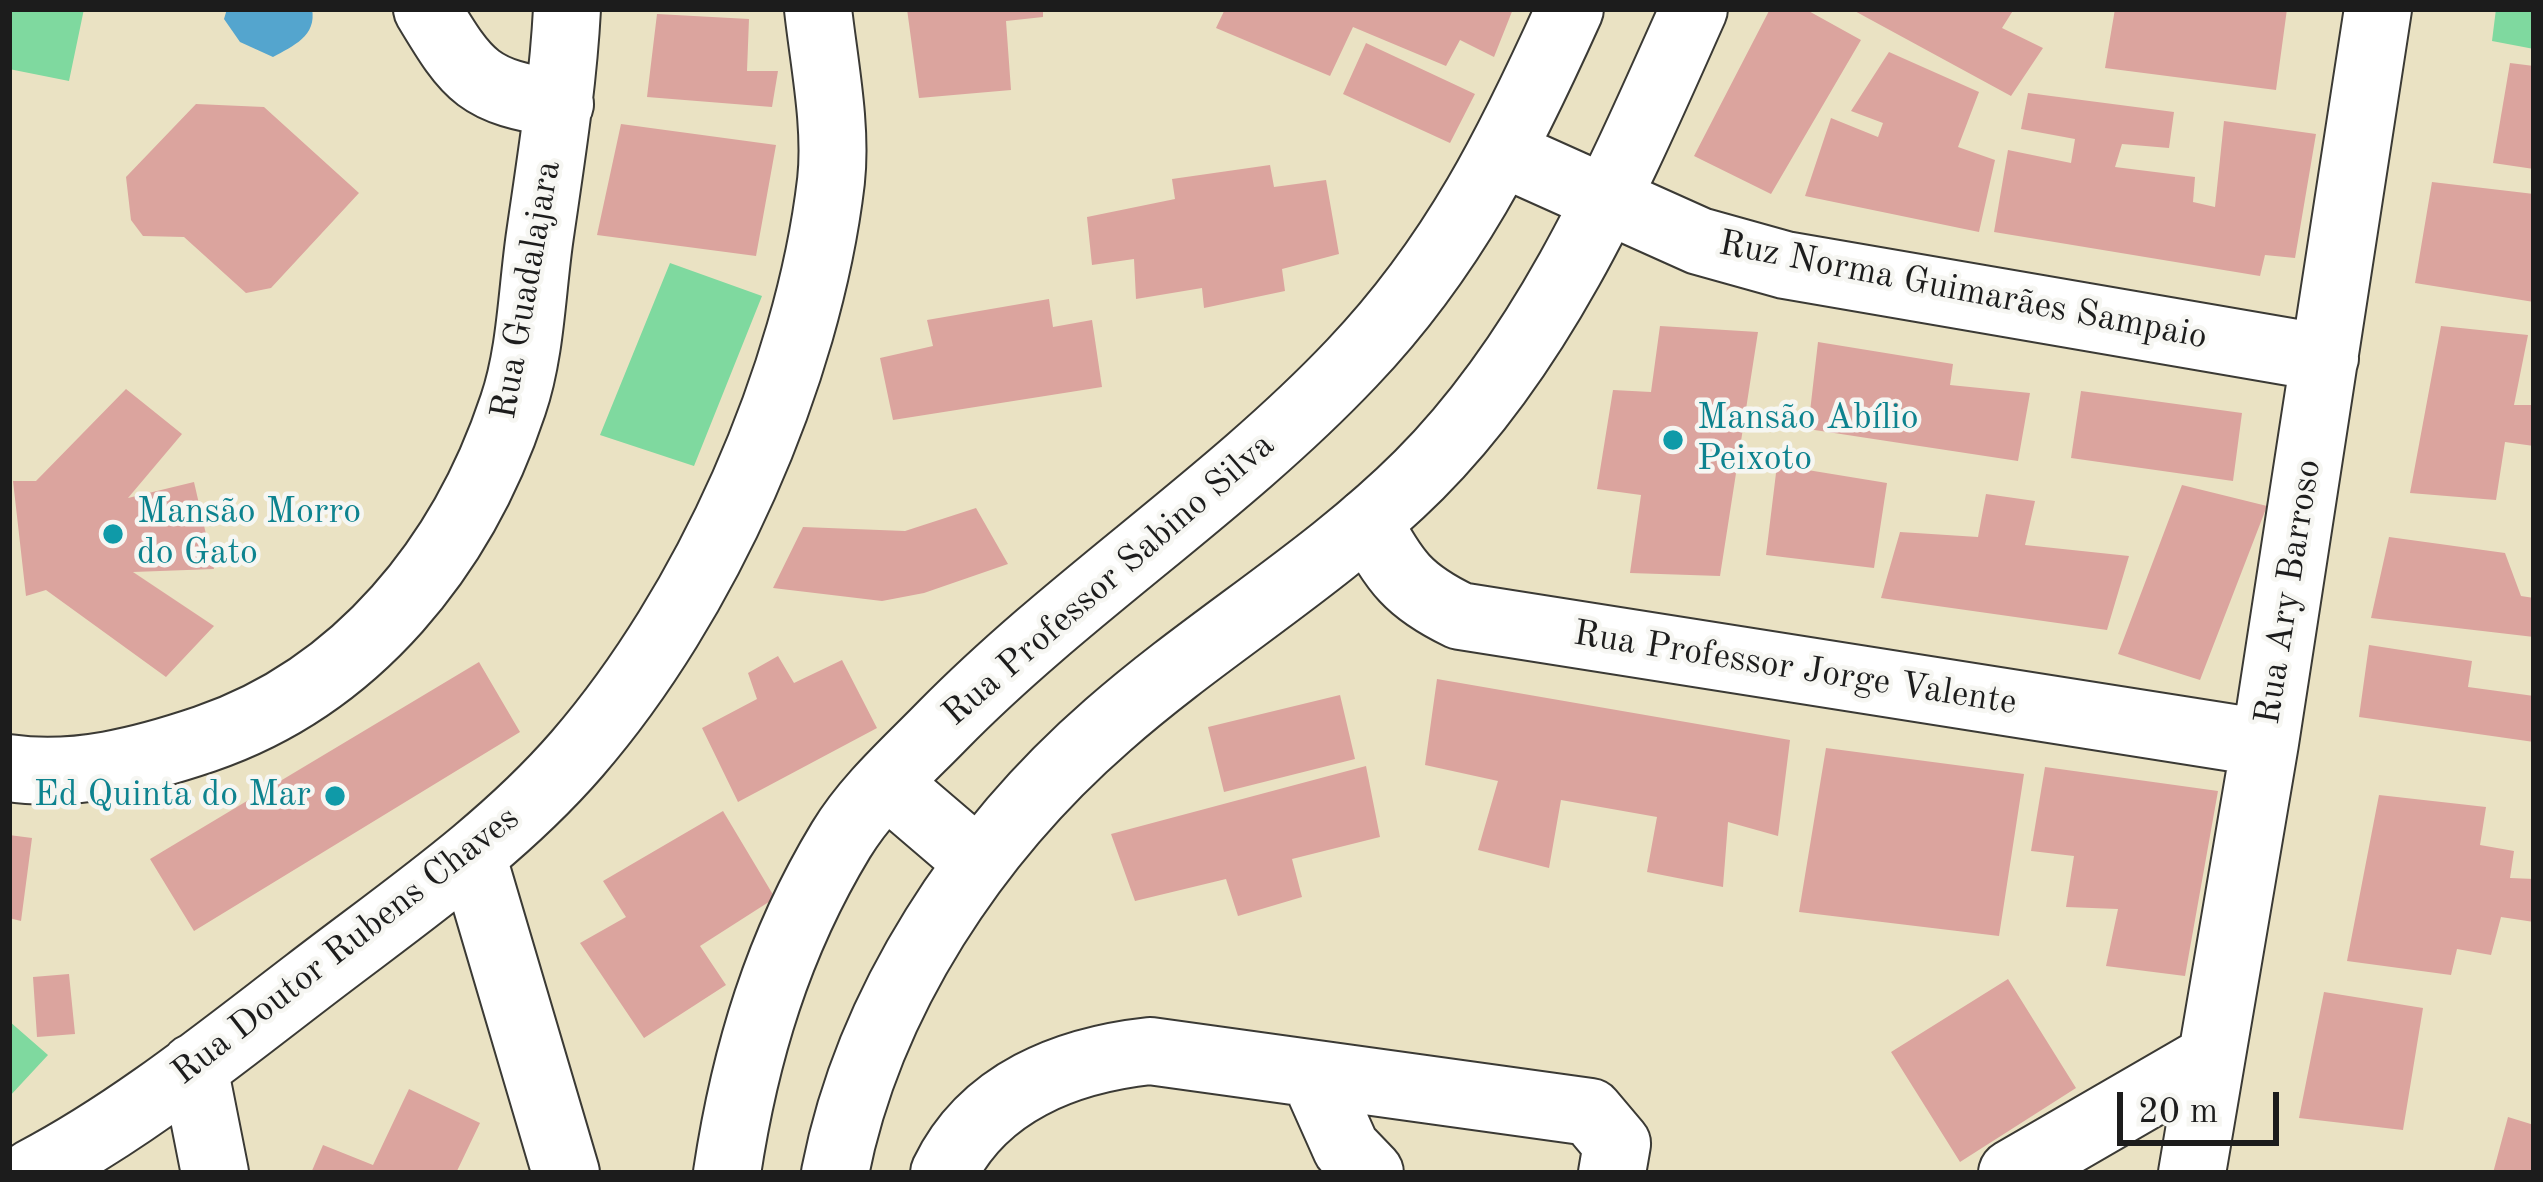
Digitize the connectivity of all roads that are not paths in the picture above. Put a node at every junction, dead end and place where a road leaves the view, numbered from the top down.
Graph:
1 (427, 9) edge
2 (567, 9) edge
3 (818, 9) edge
4 (1570, 9) edge
5 (1694, 9) edge
6 (2378, 9) edge
7 (560, 104) junction
8 (1505, 154) junction
9 (1607, 203) junction
10 (2325, 358) junction
11 (1367, 522) junction
12 (2265, 743) junction
13 (9, 768) edge
14 (886, 783) junction
15 (472, 856) junction
16 (976, 860) junction
17 (2209, 1059) junction
18 (194, 1067) junction
19 (1313, 1073) junction
20 (32, 1173) edge
21 (214, 1173) edge
22 (566, 1173) edge
23 (727, 1173) edge
24 (835, 1173) edge
25 (944, 1173) edge
26 (1370, 1173) edge
27 (1612, 1173) edge
28 (2012, 1173) edge
29 (2192, 1173) edge

1 - 7 street
2 - 7 street, Rua Guadalajara
3 - 15 street, Rua Doutor Rubens Chaves
4 - 8 street, Rua Professor Sabino Silva
5 - 9 street
6 - 10 street, Rua Ary Barroso
7 - 13 street, Rua Guadalajara
8 - 9 street
8 - 14 street, Rua Professor Sabino Silva
9 - 10 street, Ruz Norma Guimarães Sampaio
9 - 11 street
10 - 12 street, Rua Ary Barroso
11 - 12 street, Rua Professor Jorge Valente
11 - 16 street
12 - 17 street, Rua Ary Barroso
14 - 16 street
14 - 23 street, Rua Professor Sabino Silva
15 - 18 street, Rua Doutor Rubens Chaves
15 - 22 street
16 - 24 street
17 - 28 street
17 - 29 street, Rua Ary Barroso
18 - 20 street, Rua Doutor Rubens Chaves
18 - 21 street
19 - 25 street
19 - 26 street
19 - 27 street

